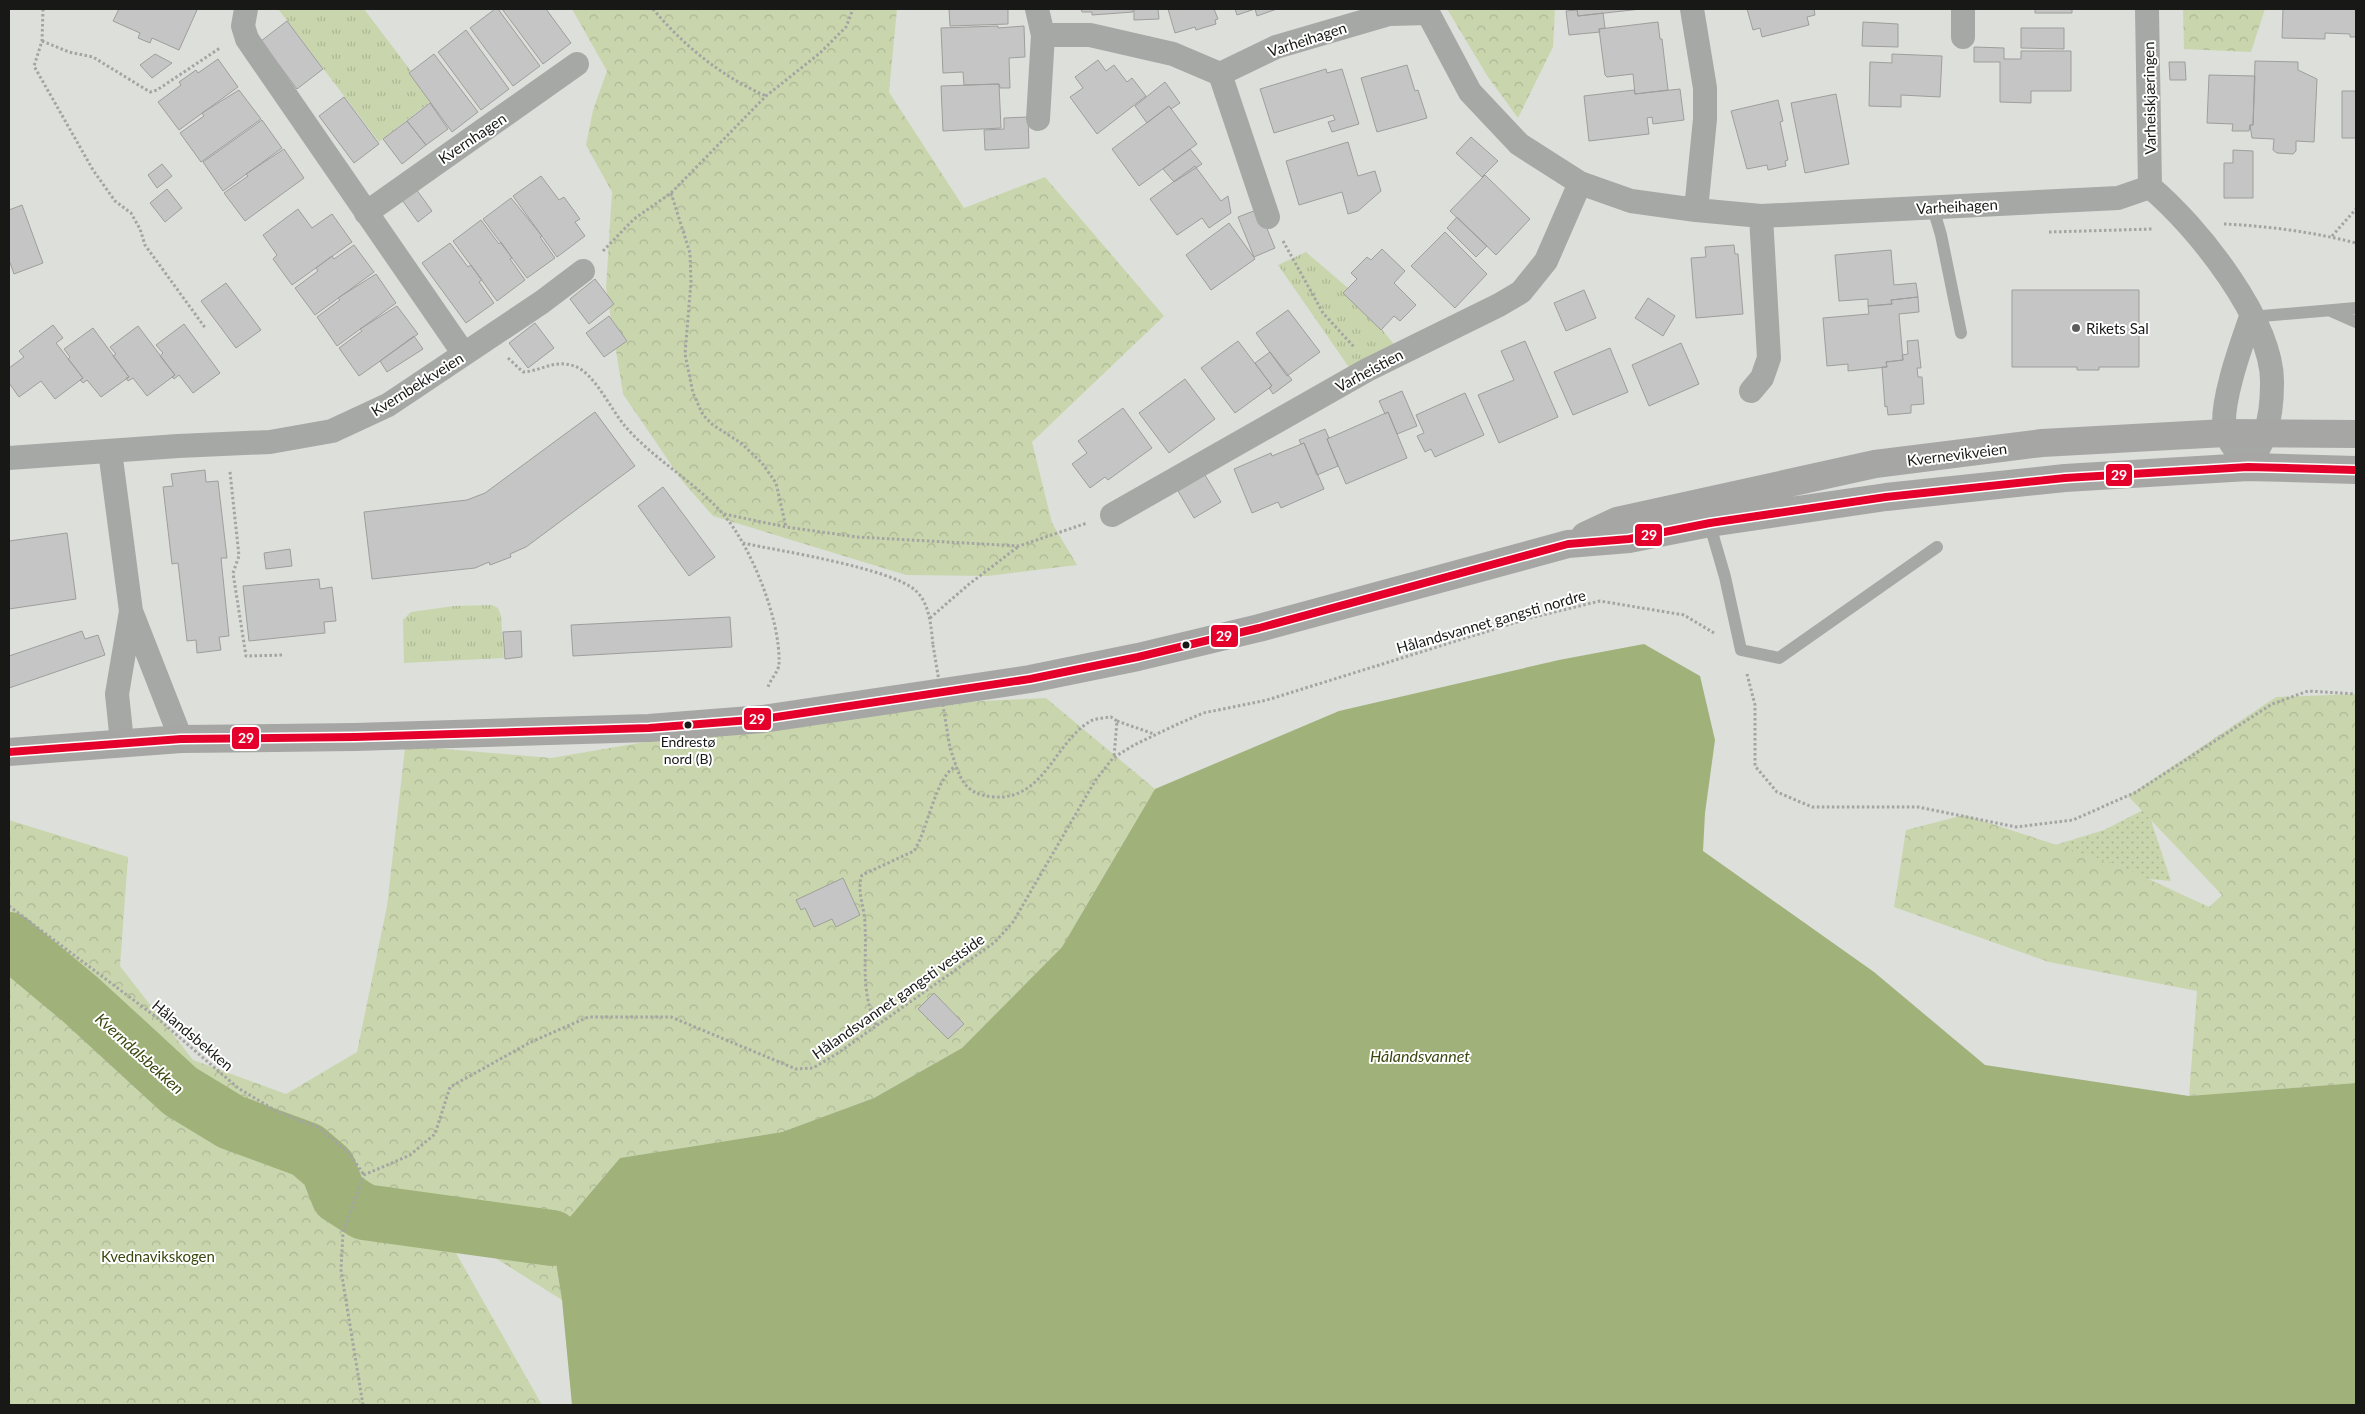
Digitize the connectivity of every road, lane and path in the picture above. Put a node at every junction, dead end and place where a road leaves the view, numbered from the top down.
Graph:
1 (43, 9) edge
2 (246, 9) edge
3 (653, 9) edge
4 (853, 9) edge
5 (1037, 9) edge
6 (1692, 9) edge
7 (1963, 9) edge
8 (2147, 9) edge
9 (1428, 11) edge
10 (244, 32) junction
11 (1043, 35) junction
12 (1963, 37) dead end
13 (42, 40) junction
14 (577, 64) dead end
15 (1220, 74) junction
16 (766, 96) junction
17 (1038, 119) dead end
18 (1580, 183) junction
19 (2150, 187) junction
20 (671, 193) junction
21 (1933, 208) junction
22 (2356, 209) edge
23 (1696, 210) junction
24 (366, 213) junction
25 (1762, 216) junction
26 (1268, 217) joint
27 (2191, 228) junction
28 (2041, 232) dead end
29 (2332, 236) junction
30 (2356, 243) edge
31 (583, 271) joint
32 (2356, 308) edge
33 (2329, 310) junction
34 (2251, 317) junction
35 (2356, 322) edge
36 (206, 329) dead end
37 (1961, 332) dead end
38 (464, 354) junction
39 (506, 356) dead end
40 (1366, 370) junction
41 (1751, 391) dead end
42 (2225, 433) junction
43 (2265, 433) junction
44 (2356, 434) edge
45 (228, 444) junction
46 (110, 451) junction
47 (9, 458) edge
48 (2248, 467) junction
49 (2356, 470) edge
50 (1707, 512) junction
51 (723, 514) junction
52 (1112, 515) joint
53 (786, 527) junction
54 (743, 543) junction
55 (1020, 546) junction
56 (1938, 547) dead end
57 (131, 611) junction
58 (930, 618) junction
59 (1741, 650) junction
60 (284, 656) dead end
61 (2356, 694) edge
62 (763, 719) junction
63 (1117, 721) junction
64 (1155, 734) junction
65 (181, 739) junction
66 (122, 742) junction
67 (9, 752) edge
68 (1113, 758) junction
69 (956, 766) junction
70 (9, 906) edge
71 (876, 1025) junction
72 (364, 1175) junction
73 (363, 1405) edge

1 - 13 path
2 - 10 street
3 - 16 path
4 - 16 path
5 - 11 street
6 - 23 street
7 - 12 street
8 - 19 street, Varheiskjæringen
9 - 15 street, Varheihagen
9 - 18 street, Varheihagen
10 - 13 path
10 - 24 street
11 - 15 street
11 - 17 street
13 - 36 path
14 - 24 street, Kvernhagen
15 - 26 street
16 - 20 path
18 - 23 street, Varheihagen
18 - 40 street, Varheistien
19 - 21 street, Varheihagen
19 - 27 street
20 - 31 path
20 - 53 path
21 - 25 street, Varheihagen
21 - 37 lane
22 - 29 path
23 - 25 street, Varheihagen
24 - 38 street
25 - 41 street
26 - 40 path
27 - 28 path
27 - 29 path
27 - 34 street
29 - 30 path
31 - 38 street, Kvernbekkveien
32 - 33 lane
33 - 34 lane
33 - 35 lane
34 - 42 street
34 - 43 street
38 - 45 street, Kvernbekkveien
39 - 51 path
40 - 52 street, Varheistien
42 - 43 main road, Kvernevikveien
42 - 48 street
42 - 50 main road, Kvernevikveien
43 - 44 main road, Kvernevikveien
43 - 48 street
45 - 46 street, Kvernbekkveien
45 - 60 path
46 - 47 street, Kvernbekkveien
46 - 57 street
48 - 49 main road, Kvernevikveien
48 - 50 main road, Kvernevikveien
50 - 59 lane
50 - 62 main road, Kvernevikveien
51 - 53 path
51 - 54 path
52 - 55 path
53 - 55 path
54 - 58 path
54 - 62 path
55 - 58 path
56 - 59 lane
57 - 65 street
57 - 66 street
58 - 69 path, bridge
59 - 61 path
59 - 64 path, Hålandsvannet gangsti nordre
62 - 65 main road, Kvernevikveien
63 - 64 path
63 - 68 path
63 - 69 path
64 - 68 path, Hålandsvannet gangsti nordre
65 - 66 main road, Kvernevikveien
66 - 67 main road, Kvernevikveien
68 - 71 path, Hålandsvannet gangsti vestside
69 - 71 path
70 - 72 path, Hålandsbekken
71 - 72 path, Hålandsvannet gangsti vestside
72 - 73 path

